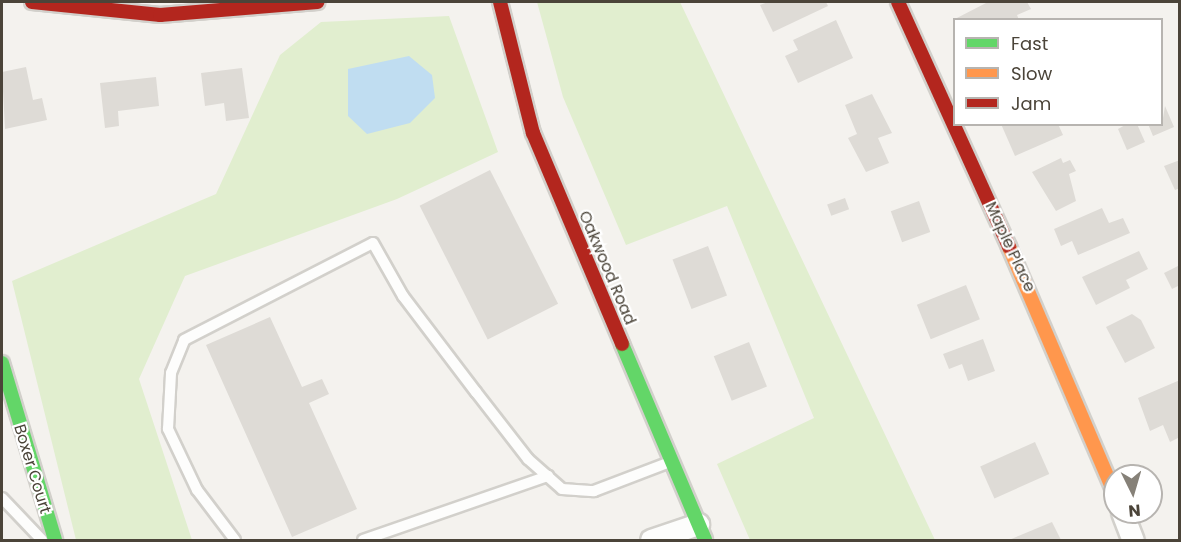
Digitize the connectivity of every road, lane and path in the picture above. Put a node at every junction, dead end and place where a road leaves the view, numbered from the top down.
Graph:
1 (32, 2) edge
2 (317, 2) edge
3 (500, 2) edge
4 (898, 2) edge
5 (953, 123) edge
6 (954, 126) edge
7 (2, 363) edge
8 (670, 462) junction
9 (1103, 464) edge
10 (548, 476) junction
11 (4, 505) edge
12 (1127, 524) edge
13 (701, 532) edge
14 (42, 540) edge
15 (55, 540) edge
16 (235, 540) edge
17 (363, 540) edge
18 (651, 540) edge
19 (1133, 540) edge

1 - 2 street
3 - 8 street, Oakwood Road
4 - 5 street, Maple Place
6 - 9 street, Maple Place
7 - 15 street, Boxer Court
8 - 10 lane
8 - 13 street, Oakwood Road
10 - 16 lane
10 - 17 lane
11 - 14 lane
12 - 19 street
13 - 18 street

